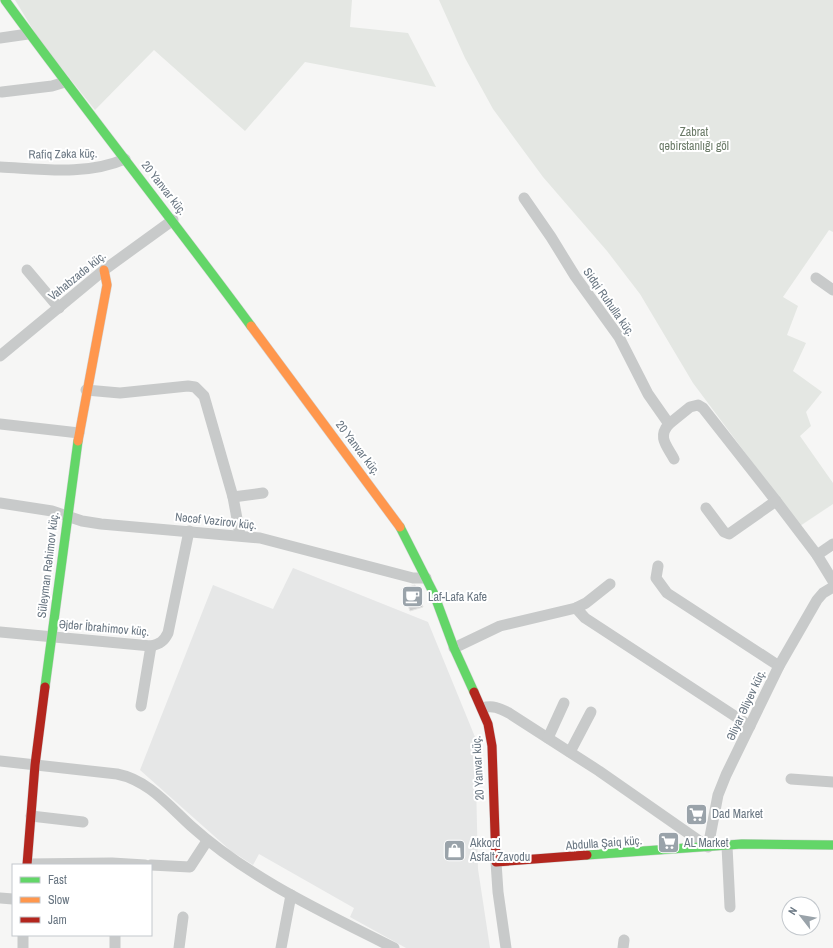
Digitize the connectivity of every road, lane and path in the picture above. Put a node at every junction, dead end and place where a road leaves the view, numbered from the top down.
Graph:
1 (5, 0) edge
2 (28, 34) junction
3 (0, 38) edge
4 (65, 82) junction
5 (2, 92) dead end
6 (125, 159) junction
7 (0, 167) edge
8 (524, 198) dead end
9 (173, 220) junction
10 (27, 270) dead end
11 (104, 270) junction
12 (816, 278) dead end
13 (833, 290) edge
14 (58, 308) junction
15 (0, 356) edge
16 (86, 390) junction
17 (0, 424) edge
18 (669, 424) junction
19 (79, 433) junction
20 (674, 460) dead end
21 (263, 493) dead end
22 (233, 497) junction
23 (776, 501) junction
24 (0, 503) edge
25 (706, 508) dead end
26 (67, 516) junction
27 (188, 531) junction
28 (240, 535) junction
29 (833, 544) edge
30 (817, 555) junction
31 (658, 566) dead end
32 (426, 578) junction
33 (833, 581) edge
34 (610, 584) dead end
35 (833, 587) edge
36 (576, 608) junction
37 (0, 632) edge
38 (52, 636) junction
39 (151, 646) junction
40 (454, 648) junction
41 (779, 666) junction
42 (564, 703) dead end
43 (142, 706) dead end
44 (482, 708) junction
45 (591, 712) dead end
46 (750, 726) junction
47 (548, 738) junction
48 (570, 752) junction
49 (0, 761) edge
50 (34, 764) junction
51 (790, 779) dead end
52 (833, 782) edge
53 (31, 816) junction
54 (83, 822) dead end
55 (207, 841) junction
56 (833, 845) edge
57 (727, 846) junction
58 (708, 847) junction
59 (496, 862) junction
60 (27, 864) edge
61 (128, 864) edge
62 (152, 865) edge
63 (291, 895) junction
64 (0, 898) edge
65 (12, 899) edge
66 (730, 907) dead end
67 (183, 917) dead end
68 (23, 936) edge
69 (115, 936) edge
70 (22, 948) edge
71 (115, 948) edge
72 (179, 948) edge
73 (281, 948) edge
74 (394, 948) edge
75 (506, 948) edge

1 - 2 street, 20 Yanvar küç.
2 - 3 street
2 - 4 street, 20 Yanvar küç.
4 - 5 street
4 - 6 street, 20 Yanvar küç.
6 - 7 street, Rafiq Zəka küç.
6 - 9 street, 20 Yanvar küç.
8 - 18 street, Sidqi Ruhulla küç.
9 - 11 street, Vahabzadə küç.
9 - 32 street, 20 Yanvar küç.
10 - 14 street
11 - 14 street, Vahabzadə küç.
11 - 16 street, Süleyman Rəhimov küç.
12 - 13 street
14 - 15 street, Vahabzadə küç.
16 - 19 street, Süleyman Rəhimov küç.
16 - 22 street
17 - 19 street
18 - 20 street
18 - 23 street
19 - 26 street, Süleyman Rəhimov küç.
21 - 22 street
22 - 28 street
23 - 25 street
23 - 30 street
24 - 26 street, Nəcəf Vəzirov küç.
26 - 27 street, Nəcəf Vəzirov küç.
26 - 38 street, Süleyman Rəhimov küç.
27 - 28 street, Nəcəf Vəzirov küç.
27 - 39 street, Əjdər İbrahimov küç.
28 - 32 street, Nəcəf Vəzirov küç.
29 - 30 street
30 - 33 street
31 - 41 street
32 - 40 street, 20 Yanvar küç.
34 - 36 street
35 - 41 street, Əliyar Əliyev küç.
36 - 40 street
36 - 46 street
37 - 38 street, Əjdər İbrahimov küç.
38 - 39 street, Əjdər İbrahimov küç.
38 - 50 street, Süleyman Rəhimov küç.
39 - 43 street
40 - 44 street, 20 Yanvar küç.
41 - 46 street, Əliyar Əliyev küç.
42 - 47 street
44 - 47 street
44 - 59 street, 20 Yanvar küç.
45 - 48 street
46 - 58 street, Əliyar Əliyev küç.
47 - 48 street
48 - 58 street
49 - 50 street
50 - 53 street, Süleyman Rəhimov küç.
50 - 55 street
51 - 52 street
53 - 54 street
53 - 60 street, Süleyman Rəhimov küç.
55 - 62 street
55 - 63 street
56 - 57 street, Abdulla Şaiq küç.
57 - 58 street, Abdulla Şaiq küç.
57 - 66 street
58 - 59 street, Abdulla Şaiq küç.
59 - 75 street, 20 Yanvar küç.
60 - 61 street
63 - 73 street
63 - 74 street
64 - 65 street
67 - 72 street
68 - 70 street
69 - 71 street

